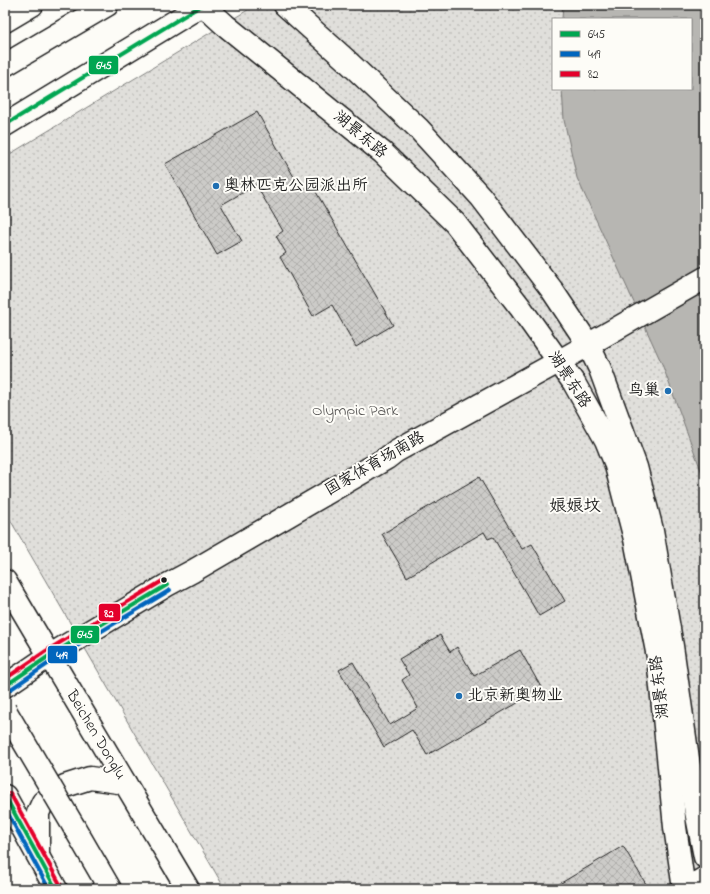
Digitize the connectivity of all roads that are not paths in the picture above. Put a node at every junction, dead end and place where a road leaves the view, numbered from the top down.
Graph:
1 (32, 5) edge
2 (107, 5) edge
3 (202, 5) edge
4 (285, 5) edge
5 (5, 21) edge
6 (5, 65) edge
7 (5, 125) edge
8 (705, 278) edge
9 (588, 344) junction
10 (558, 362) junction
11 (5, 581) edge
12 (49, 656) junction
13 (5, 686) edge
14 (5, 710) edge
15 (125, 783) junction
16 (5, 796) edge
17 (38, 855) junction
18 (705, 857) edge
19 (705, 878) edge
20 (56, 889) edge
21 (110, 889) edge
22 (188, 889) edge
23 (684, 889) edge
24 (687, 889) edge

1 - 5 main road
2 - 6 main road
3 - 7 main road
3 - 10 main road, 湖景东路
4 - 9 main road, 湖景东路
8 - 9 main road, 国家体育场南路
9 - 10 main road, 国家体育场南路
9 - 18 main road, 湖景东路
10 - 12 main road, 国家体育场南路
10 - 23 main road, 湖景东路
11 - 12 main road, Beichen Donglu
12 - 13 main road, 国家体育场南路
12 - 15 main road, Beichen Donglu
14 - 21 main road, bridge
15 - 17 main road
15 - 22 main road, Beichen Donglu
16 - 17 main road
17 - 20 main road
19 - 24 main road

